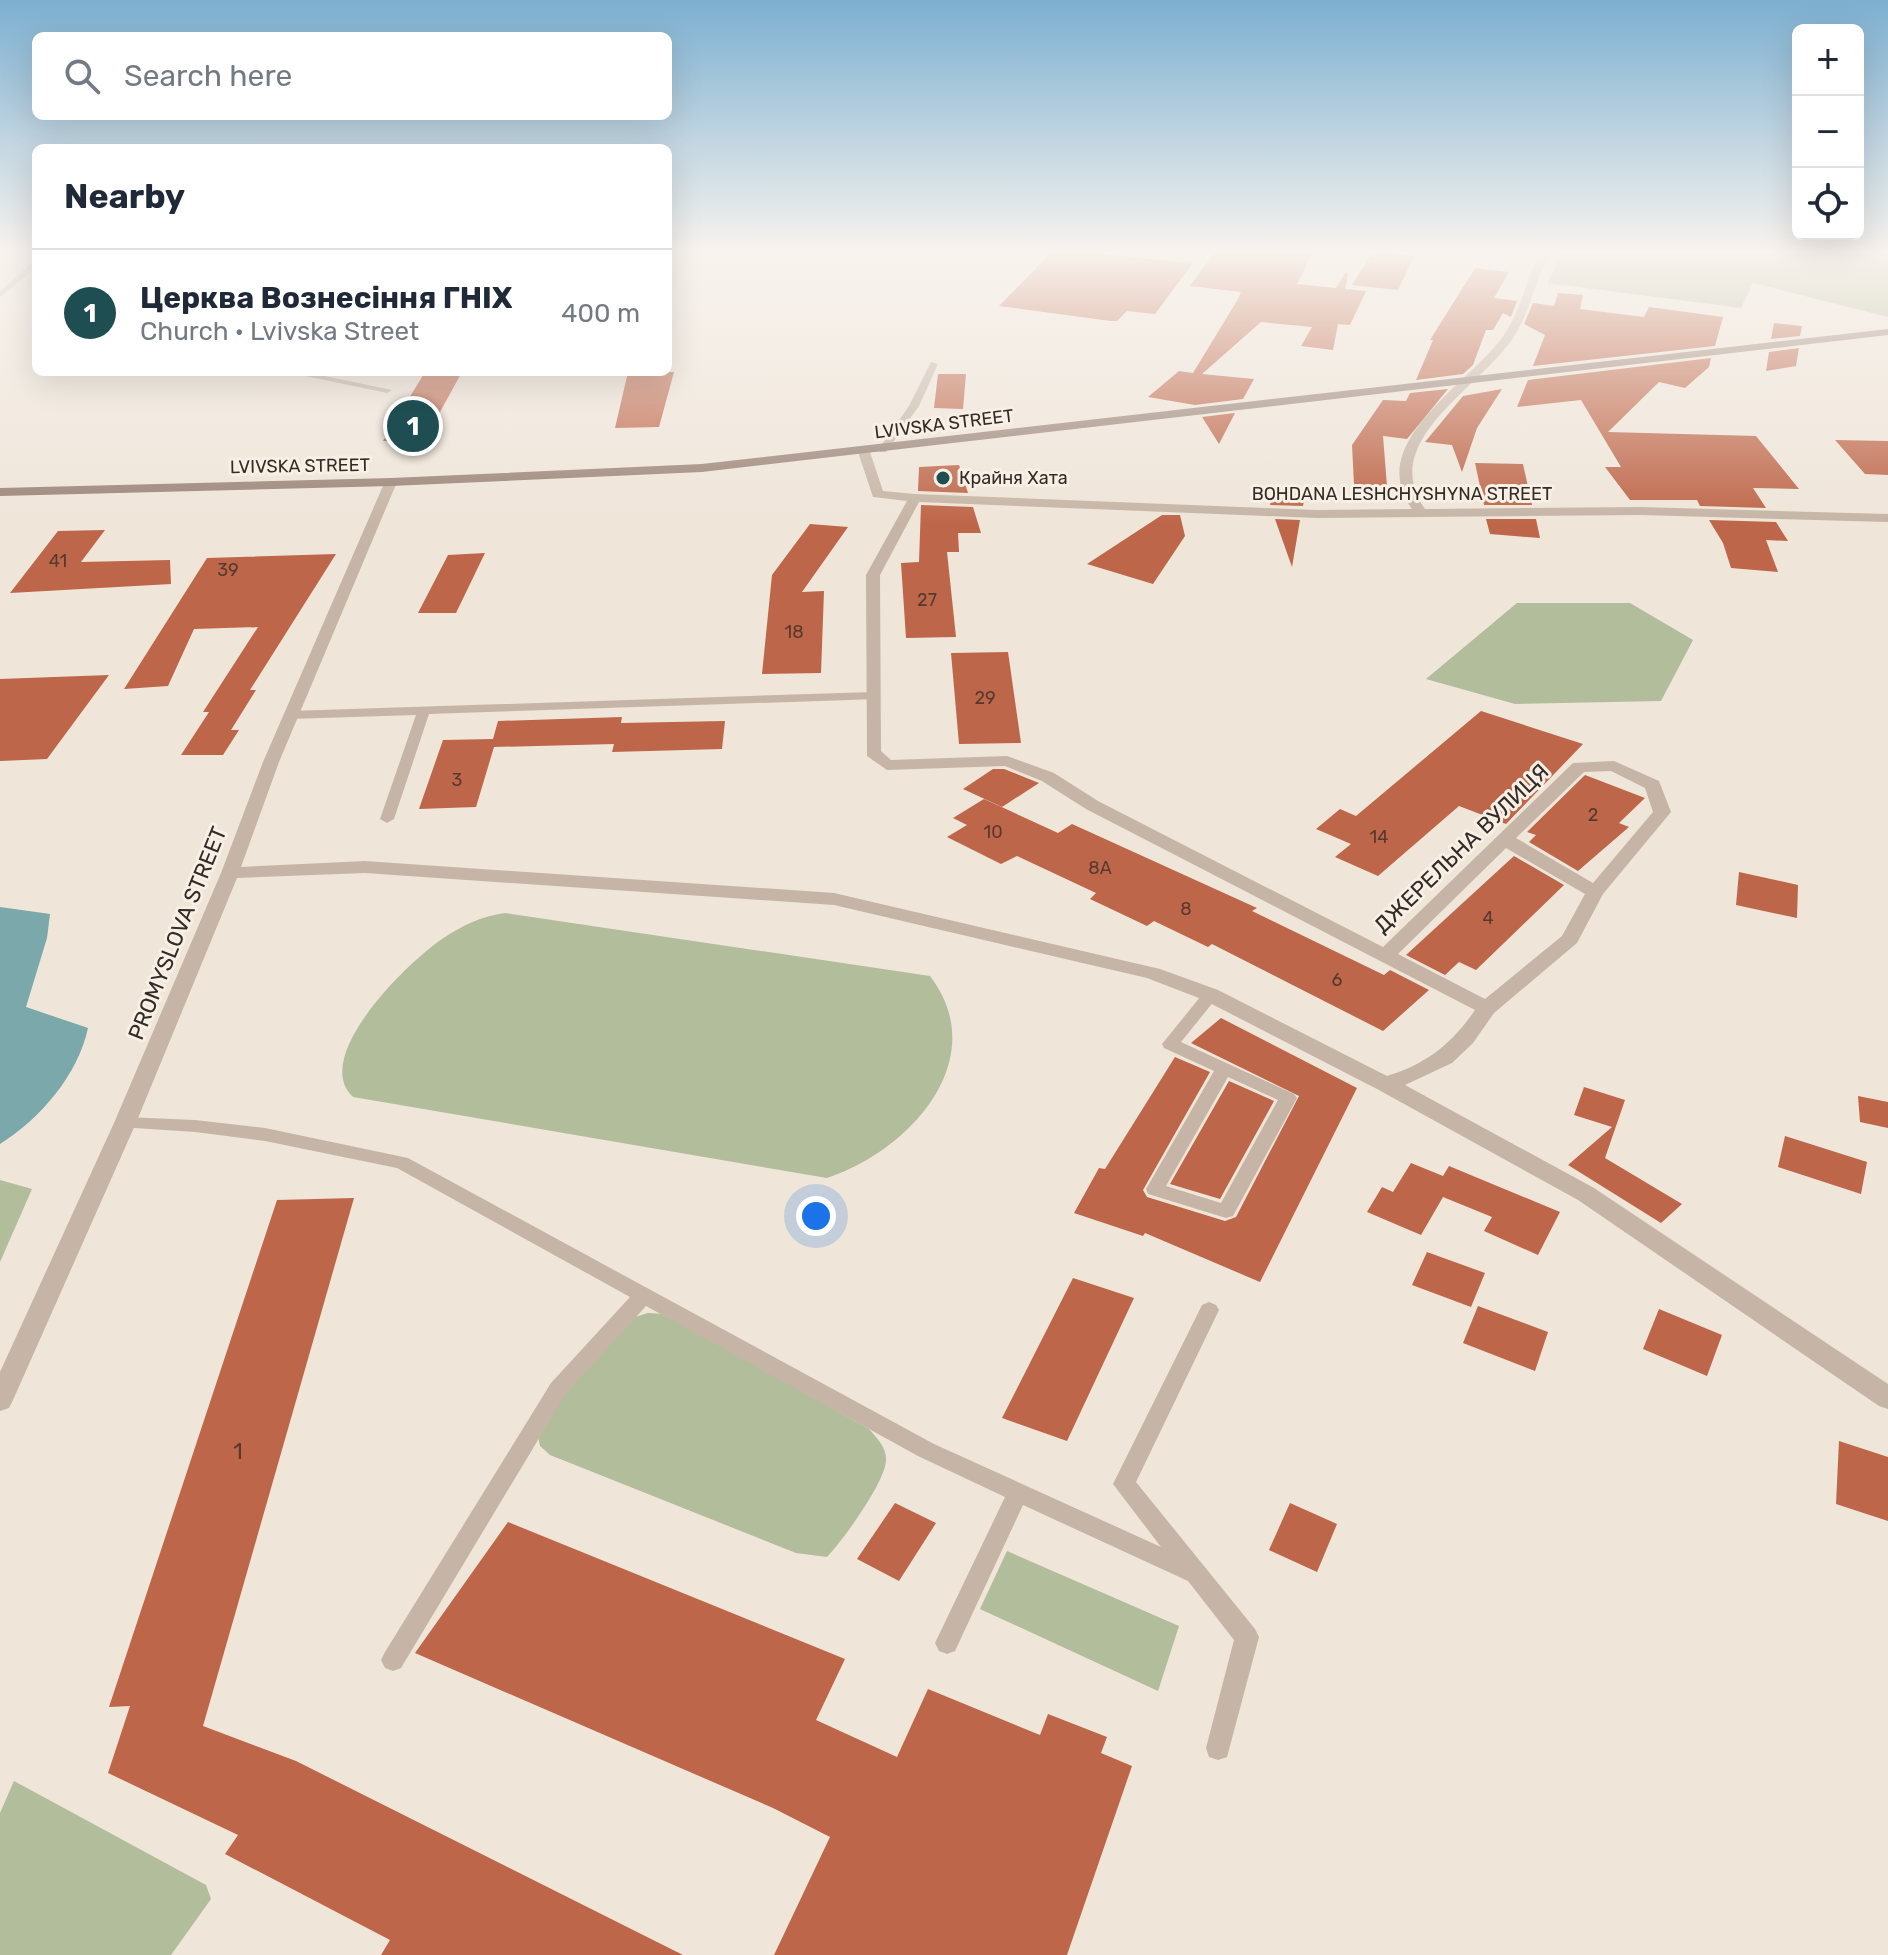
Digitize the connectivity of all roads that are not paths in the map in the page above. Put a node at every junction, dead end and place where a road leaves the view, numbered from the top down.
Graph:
1 (1504, 341) edge
2 (1808, 341) edge
3 (934, 364) dead end
4 (312, 376) edge
5 (1471, 380) junction
6 (387, 390) dead end
7 (883, 450) junction
8 (864, 452) junction
9 (391, 482) junction
10 (0, 492) edge
11 (915, 498) junction
12 (1420, 511) junction
13 (1888, 518) edge
14 (873, 696) junction
15 (424, 711) junction
16 (290, 715) junction
17 (387, 819) dead end
18 (1506, 840) junction
19 (230, 873) junction
20 (1595, 892) junction
21 (1385, 956) junction
22 (1211, 995) junction
23 (1487, 1008) junction
24 (1224, 1069) junction
25 (1385, 1084) junction
26 (125, 1123) junction
27 (643, 1296) junction
28 (1209, 1310) dead end
29 (1888, 1398) edge
30 (0, 1400) edge
31 (1018, 1493) junction
32 (1196, 1574) junction
33 (947, 1643) dead end
34 (393, 1660) dead end
35 (1218, 1748) dead end

1 - 5 street
2 - 5 main road, LVIVSKA STREET
3 - 7 lane
4 - 6 lane
5 - 7 main road, LVIVSKA STREET
5 - 12 street
7 - 8 main road, LVIVSKA STREET
8 - 9 main road, LVIVSKA STREET
8 - 11 street
9 - 10 main road, LVIVSKA STREET
9 - 16 street, PROMYSLOVA STREET
11 - 12 street, BOHDANA LESHCHYSHYNA STREET
11 - 14 street
12 - 13 street, BOHDANA LESHCHYSHYNA STREET
14 - 15 lane
14 - 21 street, ДЖЕРЕЛЬНА ВУЛИЦЯ
15 - 16 lane
15 - 17 lane
16 - 19 street, PROMYSLOVA STREET
18 - 20 street
18 - 20 street, ДЖЕРЕЛЬНА ВУЛИЦЯ
18 - 21 street, ДЖЕРЕЛЬНА ВУЛИЦЯ
19 - 22 street
19 - 26 street, PROMYSLOVA STREET
20 - 23 street, ДЖЕРЕЛЬНА ВУЛИЦЯ
21 - 23 street, ДЖЕРЕЛЬНА ВУЛИЦЯ
22 - 24 lane
22 - 25 street
23 - 25 street, ДЖЕРЕЛЬНА ВУЛИЦЯ
24 - 24 lane
25 - 29 street
26 - 27 lane
26 - 30 street, PROMYSLOVA STREET
27 - 31 lane
27 - 34 lane
28 - 32 lane
31 - 32 lane
31 - 33 lane
32 - 35 lane

